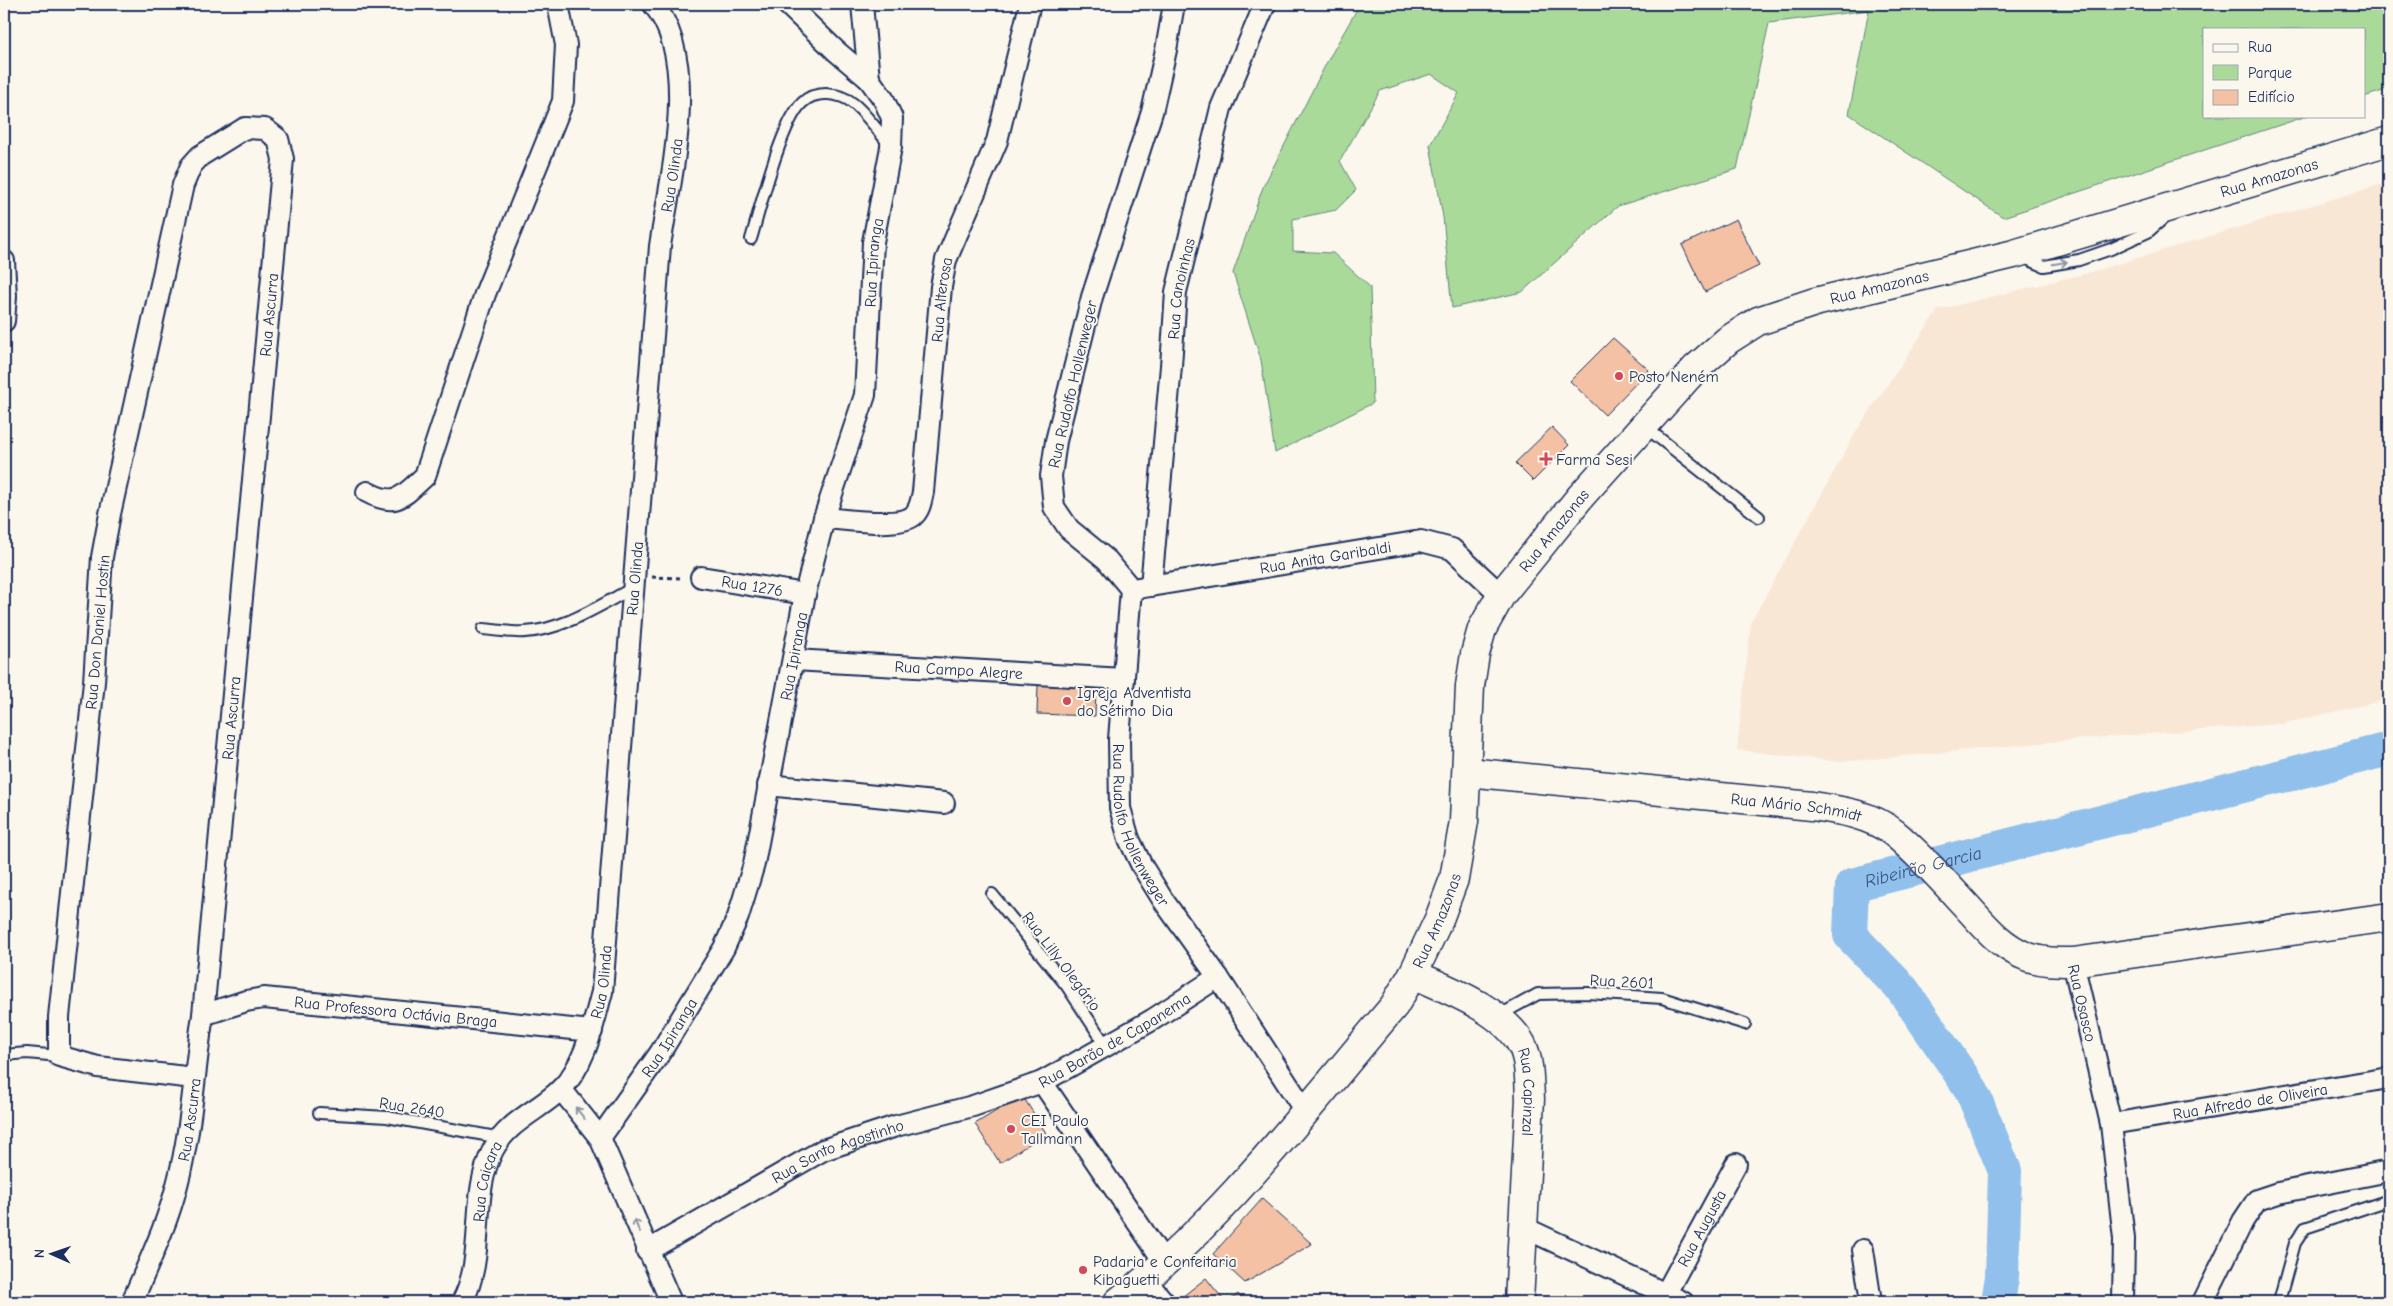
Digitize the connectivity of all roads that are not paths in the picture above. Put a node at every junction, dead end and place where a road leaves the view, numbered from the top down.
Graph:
1 (558, 4) edge
2 (655, 4) edge
3 (787, 4) edge
4 (862, 4) edge
5 (1030, 4) edge
6 (1174, 4) edge
7 (1265, 4) edge
8 (869, 79) junction
9 (265, 129) joint
10 (2389, 141) edge
11 (891, 147) junction
12 (751, 239) dead end
13 (4, 261) edge
14 (4, 321) edge
15 (1642, 425) junction
16 (367, 492) dead end
17 (1759, 517) dead end
18 (824, 518) junction
19 (700, 576) road end
20 (633, 582) junction
21 (1151, 586) junction
22 (1131, 589) junction
23 (806, 594) junction
24 (1501, 595) junction
25 (483, 629) dead end
26 (794, 660) junction
27 (1124, 679) junction
28 (1467, 772) junction
29 (768, 786) junction
30 (944, 803) dead end
31 (992, 894) dead end
32 (2389, 917) edge
33 (2073, 962) junction
34 (1413, 974) junction
35 (1218, 977) junction
36 (202, 1015) junction
37 (1498, 1016) junction
38 (1745, 1024) dead end
39 (592, 1030) junction
40 (1107, 1047) junction
41 (4, 1055) edge
42 (59, 1056) junction
43 (194, 1078) junction
44 (2389, 1078) edge
45 (1042, 1082) junction
46 (561, 1089) junction
47 (1305, 1111) junction
48 (319, 1112) dead end
49 (2111, 1124) junction
50 (500, 1138) junction
51 (600, 1138) junction
52 (1736, 1164) dead end
53 (2389, 1171) edge
54 (2389, 1200) edge
55 (1523, 1227) junction
56 (1863, 1250) dead end
57 (647, 1251) junction
58 (1155, 1272) junction
59 (1675, 1298) edge
60 (2280, 1298) dead end
61 (132, 1302) edge
62 (462, 1302) edge
63 (671, 1302) edge
64 (1118, 1302) edge
65 (1164, 1302) edge
66 (1519, 1302) edge
67 (1871, 1302) edge
68 (2123, 1302) edge
69 (2203, 1302) edge

1 - 16 street
2 - 20 street, Rua Olinda
3 - 8 street, Rua Ipiranga
4 - 8 street
5 - 18 street, Rua Alterosa
6 - 22 street, Rua Rudolfo Hollenweger
7 - 21 street, Rua Canoinhas
8 - 11 street, Rua Ipiranga
9 - 36 street, Rua Ascurra
9 - 42 street, Rua Don Daniel Hostin
10 - 15 main road, Rua Amazonas
11 - 12 lane
11 - 18 street, Rua Ipiranga
13 - 14 street
15 - 17 lane
15 - 24 main road, Rua Amazonas
18 - 23 street, Rua Ipiranga
19 - 23 street, Rua 1276
20 - 25 lane
20 - 39 street, Rua Olinda
21 - 22 street, Rua Anita Garibaldi
21 - 24 street, Rua Anita Garibaldi
22 - 27 street, Rua Rudolfo Hollenweger
23 - 26 street, Rua Ipiranga
24 - 28 main road, Rua Amazonas
26 - 27 street, Rua Campo Alegre
26 - 29 street, Rua Ipiranga
27 - 35 street, Rua Rudolfo Hollenweger
28 - 33 main road, Rua Mário Schmidt
28 - 34 main road, Rua Amazonas
29 - 30 street
29 - 51 street, Rua Ipiranga
31 - 40 lane, Rua Lilly Olegário
32 - 33 main road, Rua Osasco
33 - 49 street, Rua Osasco
34 - 37 main road, Rua Capinzal
34 - 47 main road, Rua Amazonas
35 - 40 street, Rua Barão de Capanema
35 - 47 street, Rua Rudolfo Hollenweger
36 - 39 street, Rua Professora Octávia Braga
36 - 43 street, Rua Ascurra
37 - 38 lane, Rua 2601
37 - 55 main road, Rua Capinzal
39 - 46 street, Rua Olinda
40 - 45 street, Rua Barão de Capanema
41 - 42 lane
42 - 43 street
43 - 61 street, Rua Ascurra
44 - 49 street, Rua Alfredo de Oliveira
45 - 57 street, Rua Santo Agostinho
45 - 58 street, Rua Barão de Capanema
46 - 50 street, Rua Caiçara
51 -> 46 street
47 - 58 main road, Rua Amazonas
48 - 50 lane, Rua 2640
49 - 68 street, Rua Osasco
50 - 62 street, Rua Caiçara
57 -> 51 street
52 - 59 street, Rua Augusta
53 - 69 street
54 - 60 lane
55 - 59 street
55 - 66 main road, Rua Capinzal
56 - 67 street
57 - 63 street
58 - 64 main road, Rua Amazonas
58 - 65 street, Rua Barão de Capanema

